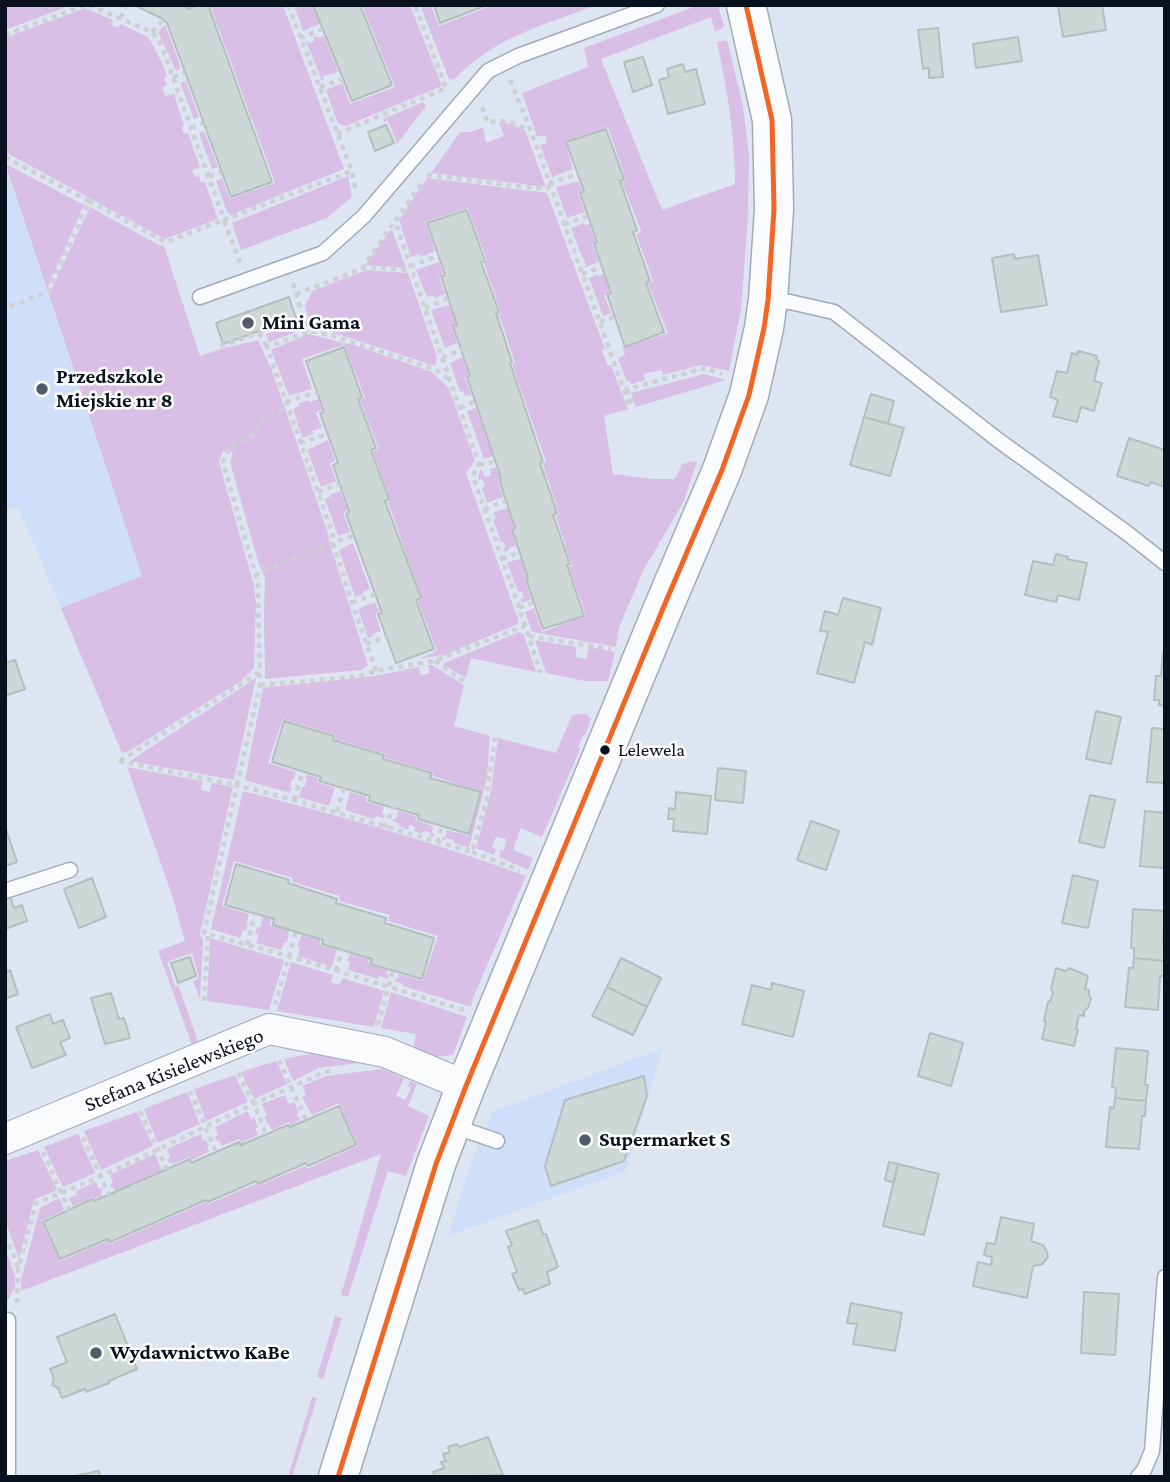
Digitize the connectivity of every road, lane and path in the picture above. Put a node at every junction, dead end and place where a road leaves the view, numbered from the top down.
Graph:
1 (88, 5) edge
2 (126, 5) edge
3 (288, 5) edge
4 (415, 5) edge
5 (657, 5) edge
6 (746, 5) edge
7 (121, 18) junction
8 (163, 20) dead end
9 (323, 29) dead end
10 (152, 32) junction
11 (5, 35) edge
12 (300, 37) junction
13 (185, 73) dead end
14 (508, 75) dead end
15 (173, 77) junction
16 (343, 79) dead end
17 (320, 87) junction
18 (475, 108) dead end
19 (203, 123) dead end
20 (191, 128) junction
21 (531, 131) junction
22 (337, 134) junction
23 (5, 157) edge
24 (435, 165) dead end
25 (352, 171) junction
26 (221, 172) dead end
27 (578, 174) dead end
28 (427, 175) junction
29 (209, 176) junction
30 (550, 185) junction
31 (356, 191) dead end
32 (89, 201) junction
33 (588, 216) dead end
34 (224, 220) junction
35 (395, 221) junction
36 (564, 224) junction
37 (438, 256) dead end
38 (287, 266) junction
39 (602, 267) dead end
40 (411, 268) junction
41 (362, 269) junction
42 (582, 274) junction
43 (246, 281) junction
44 (296, 294) junction
45 (200, 297) dead end
46 (449, 298) dead end
47 (768, 300) junction
48 (5, 308) edge
49 (425, 308) junction
50 (614, 317) dead end
51 (303, 318) junction
52 (600, 322) junction
53 (310, 331) junction
54 (259, 333) junction
55 (220, 346) dead end
56 (267, 347) junction
57 (462, 350) dead end
58 (442, 357) junction
59 (733, 377) dead end
60 (451, 381) junction
61 (626, 390) junction
62 (317, 392) dead end
63 (475, 401) dead end
64 (287, 405) junction
65 (460, 408) junction
66 (632, 408) dead end
67 (328, 434) dead end
68 (300, 443) junction
69 (496, 461) dead end
70 (479, 464) junction
71 (340, 484) dead end
72 (318, 492) junction
73 (506, 501) dead end
74 (484, 509) junction
75 (354, 536) dead end
76 (333, 542) junction
77 (520, 552) dead end
78 (502, 559) junction
79 (1165, 563) edge
80 (256, 575) junction
81 (375, 594) dead end
82 (352, 603) junction
83 (534, 603) dead end
84 (519, 608) junction
85 (525, 626) junction
86 (529, 636) junction
87 (386, 637) dead end
88 (366, 643) junction
89 (619, 651) dead end
90 (434, 661) junction
91 (376, 671) junction
92 (260, 672) junction
93 (540, 673) dead end
94 (465, 682) dead end
95 (260, 685) junction
96 (495, 737) dead end
97 (303, 771) dead end
98 (237, 785) junction
99 (344, 788) dead end
100 (294, 800) junction
101 (393, 807) dead end
102 (337, 812) junction
103 (442, 826) dead end
104 (386, 828) junction
105 (437, 842) junction
106 (472, 852) junction
107 (70, 870) dead end
108 (521, 870) dead end
109 (5, 891) edge
110 (256, 914) dead end
111 (296, 932) dead end
112 (208, 934) junction
113 (247, 945) junction
114 (342, 950) dead end
115 (289, 956) junction
116 (335, 971) junction
117 (393, 971) dead end
118 (389, 987) junction
119 (204, 1001) dead end
120 (475, 1013) dead end
121 (269, 1029) junction
122 (373, 1050) junction
123 (279, 1060) dead end
124 (338, 1070) dead end
125 (238, 1073) dead end
126 (466, 1086) junction
127 (291, 1087) junction
128 (190, 1091) dead end
129 (254, 1104) junction
130 (140, 1110) dead end
131 (306, 1121) dead end
132 (452, 1125) junction
133 (205, 1126) junction
134 (81, 1133) dead end
135 (266, 1135) dead end
136 (5, 1139) edge
137 (497, 1141) dead end
138 (41, 1148) dead end
139 (158, 1149) junction
140 (216, 1152) dead end
141 (167, 1169) dead end
142 (100, 1175) junction
143 (62, 1193) junction
144 (108, 1195) dead end
145 (69, 1210) dead end
146 (5, 1235) edge
147 (18, 1269) junction
148 (1165, 1277) edge
149 (8, 1320) joint
150 (8, 1477) edge
151 (338, 1477) edge
152 (1138, 1477) edge

1 - 7 path
1 - 11 path
2 - 7 path
3 - 12 path
4 - 22 path
5 - 38 lane
6 - 47 street
7 - 10 path
8 - 10 path
9 - 12 path
10 - 15 path
12 - 17 path
13 - 15 path
14 - 21 path
15 - 20 path
16 - 17 path
17 - 22 path
18 - 21 path
19 - 20 path
20 - 29 path
21 - 30 path
22 - 25 path
23 - 32 path
24 - 28 path
25 - 31 path
25 - 34 path
26 - 29 path
27 - 30 path
28 - 30 path
28 - 35 path
29 - 34 path
30 - 36 path
32 - 34 path
32 - 48 path
33 - 36 path
34 - 43 path
35 - 40 path
35 - 41 path
36 - 42 path
37 - 40 path
38 - 43 lane
38 - 44 path
39 - 42 path
40 - 41 path
40 - 49 path
41 - 44 path
42 - 52 path
43 - 45 lane
44 - 51 path
46 - 49 path
47 - 79 lane
47 - 126 street
49 - 58 path
50 - 52 path
51 - 53 path
51 - 54 path
52 - 61 path
53 - 56 path
53 - 60 path
54 - 55 path
54 - 56 path
56 - 64 path
57 - 58 path
58 - 60 path
59 - 61 path
60 - 65 path
61 - 66 path
62 - 64 path
63 - 65 path
64 - 68 path
64 - 80 path
65 - 70 path
67 - 68 path
68 - 72 path
69 - 70 path
70 - 74 path
71 - 72 path
72 - 76 path
73 - 74 path
74 - 78 path
75 - 76 path
76 - 80 path
76 - 82 path
77 - 78 path
78 - 84 path
80 - 92 path
81 - 82 path
82 - 88 path
83 - 84 path
84 - 85 path
85 - 86 path
85 - 90 path
86 - 89 path
86 - 93 path
87 - 88 path
88 - 91 path
90 - 91 path
90 - 94 path
91 - 95 path
92 - 95 path
92 - 98 path
95 - 98 path
96 - 106 path
97 - 100 path
98 - 100 path
98 - 112 path
99 - 102 path
100 - 102 path
101 - 104 path
102 - 104 path
103 - 105 path
104 - 105 path
105 - 106 path
106 - 108 path
107 - 109 lane
110 - 113 path
111 - 115 path
112 - 113 path
112 - 119 path
113 - 115 path
114 - 116 path
115 - 116 path
115 - 121 path
116 - 118 path
117 - 118 path
118 - 120 path
118 - 122 path
121 - 122 street, Stefana Kisielewskiego
121 - 136 street, Stefana Kisielewskiego
122 - 126 street, Stefana Kisielewskiego
123 - 127 path
124 - 127 path
125 - 129 path
126 - 132 street
127 - 129 path
127 - 131 path
128 - 133 path
129 - 133 path
129 - 135 path
130 - 139 path
132 - 137 lane
132 - 151 street
133 - 139 path
133 - 140 path
134 - 142 path
138 - 143 path
139 - 141 path
139 - 142 path
142 - 143 path
142 - 144 path
143 - 145 path
143 - 147 path
146 - 147 path
147 - 149 path
148 - 152 lane
149 - 150 lane

